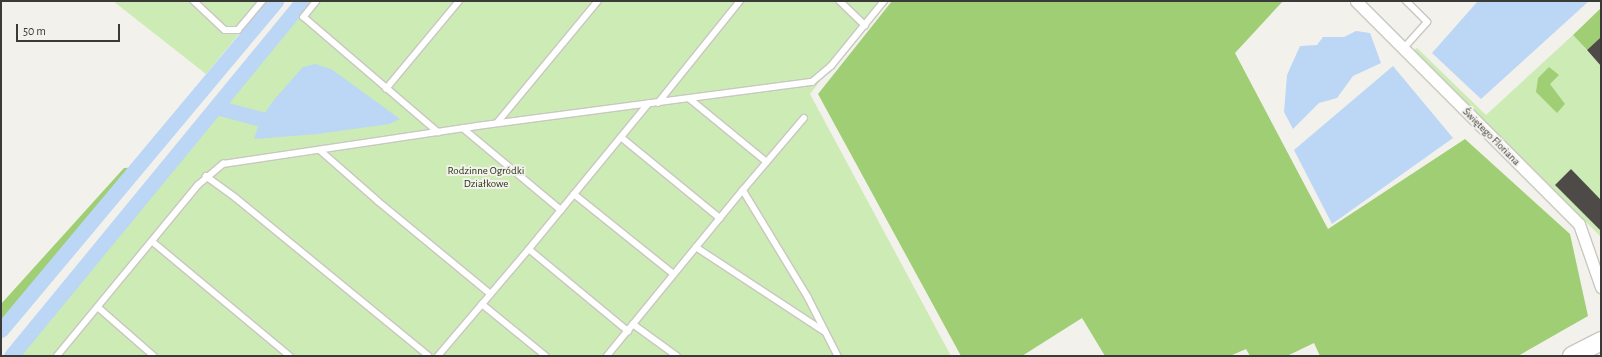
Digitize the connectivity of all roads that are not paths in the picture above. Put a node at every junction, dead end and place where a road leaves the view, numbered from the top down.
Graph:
1 (194, 1) edge
2 (262, 1) edge
3 (318, 1) edge
4 (459, 1) edge
5 (598, 1) edge
6 (740, 1) edge
7 (840, 1) edge
8 (884, 1) edge
9 (1406, 1) edge
10 (1362, 3) edge
11 (865, 25) junction
12 (1402, 49) junction
13 (386, 88) junction
14 (690, 99) junction
15 (658, 103) junction
16 (648, 104) junction
17 (804, 118) dead end
18 (497, 123) junction
19 (463, 128) junction
20 (438, 132) junction
21 (621, 137) junction
22 (320, 150) junction
23 (767, 162) junction
24 (206, 176) junction
25 (743, 190) junction
26 (574, 194) junction
27 (561, 210) junction
28 (720, 218) junction
29 (152, 241) junction
30 (696, 247) junction
31 (529, 249) junction
32 (674, 274) junction
33 (1601, 287) edge
34 (491, 294) junction
35 (482, 304) junction
36 (98, 307) junction
37 (633, 324) junction
38 (628, 331) junction
39 (824, 331) junction
40 (1601, 341) edge
41 (57, 356) edge
42 (154, 356) edge
43 (290, 356) edge
44 (429, 356) edge
45 (438, 356) edge
46 (546, 356) edge
47 (608, 356) edge
48 (677, 356) edge
49 (838, 356) edge
50 (1572, 356) edge

1 - 2 lane
3 - 13 lane
4 - 13 lane
5 - 18 lane
6 - 15 lane
7 - 11 lane
8 - 11 lane
9 - 12 lane
10 - 12 street, Świętego Floriana
11 - 14 lane
12 - 33 street, Świętego Floriana
13 - 20 lane
14 - 15 lane
14 - 23 lane
15 - 16 lane
16 - 18 lane
16 - 21 lane
17 - 23 lane
18 - 19 lane
19 - 20 lane
19 - 27 lane
20 - 22 lane
21 - 26 lane
21 - 28 lane
22 - 24 lane
22 - 34 lane
23 - 25 lane
24 - 29 lane
24 - 44 lane
25 - 28 lane
25 - 39 lane
26 - 27 lane
26 - 32 lane
27 - 31 lane
28 - 30 lane
29 - 36 lane
29 - 43 lane
30 - 32 lane
30 - 39 lane
31 - 34 lane
31 - 38 lane
32 - 37 lane
34 - 35 lane
35 - 45 lane
35 - 46 lane
36 - 41 lane
36 - 42 lane
37 - 38 lane
37 - 48 lane
38 - 47 lane
39 - 49 lane
40 - 50 main road

